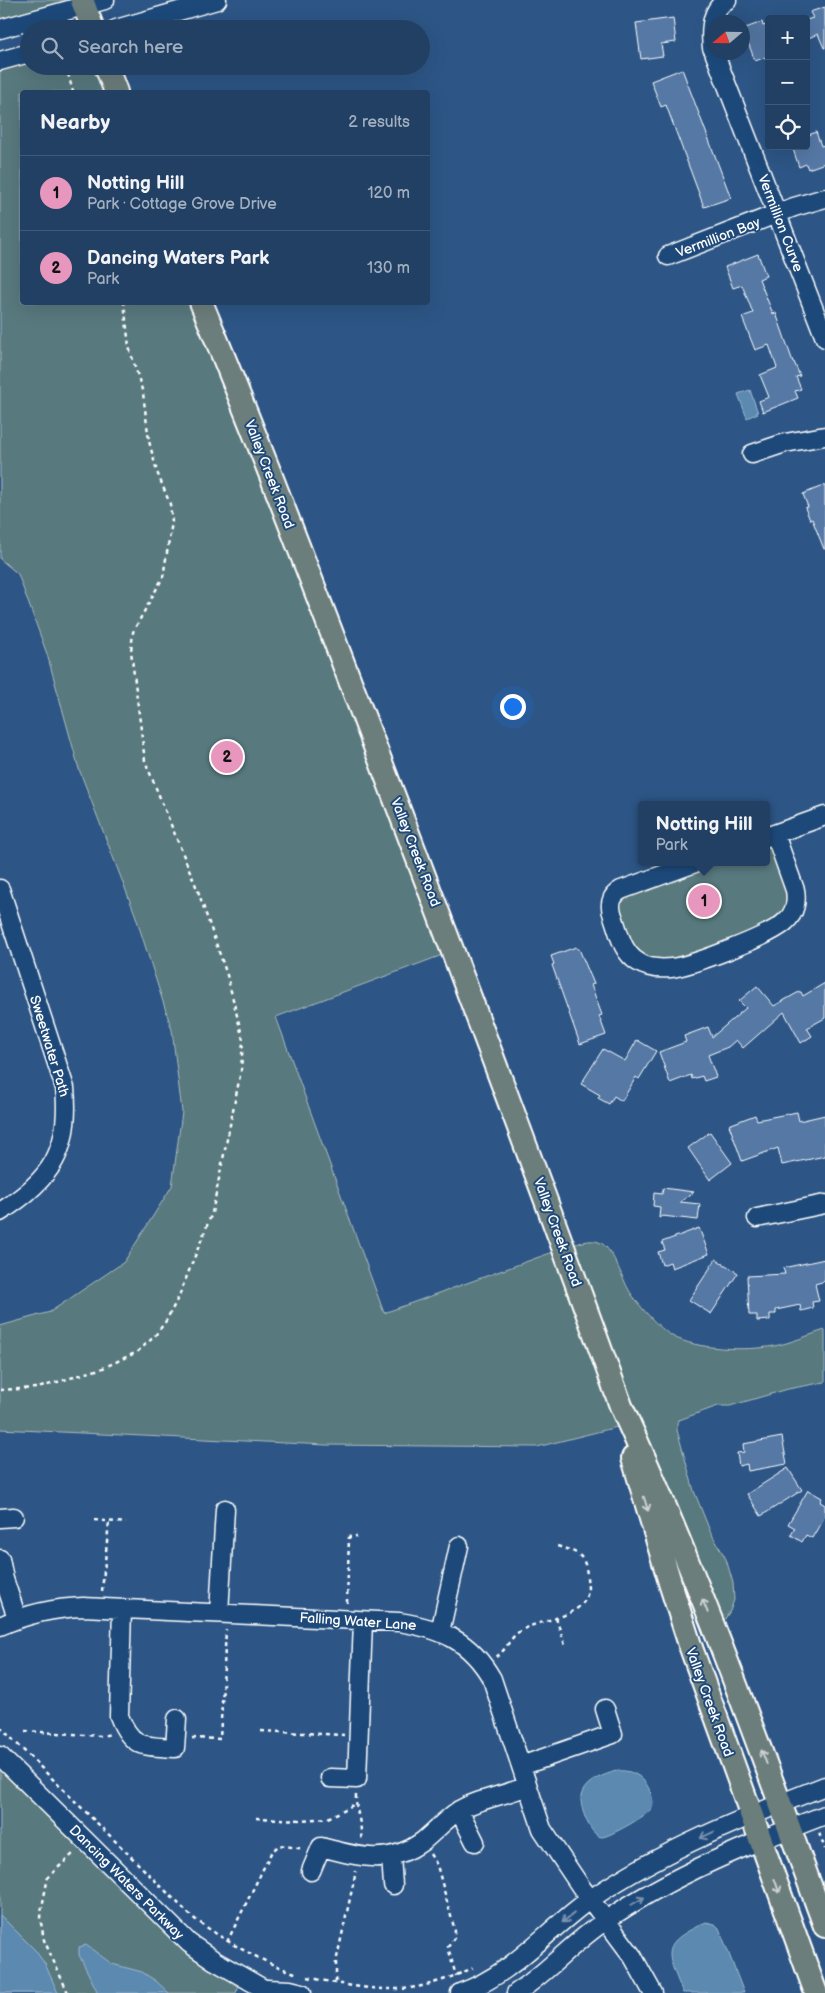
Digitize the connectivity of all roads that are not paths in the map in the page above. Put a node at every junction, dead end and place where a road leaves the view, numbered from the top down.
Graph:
1 (217, 0) edge
2 (728, 0) edge
3 (90, 2) edge
4 (715, 15) edge
5 (32, 20) edge
6 (91, 20) edge
7 (147, 20) edge
8 (20, 24) edge
9 (0, 30) edge
10 (20, 55) edge
11 (717, 60) edge
12 (0, 61) edge
13 (109, 75) edge
14 (115, 90) edge
15 (825, 198) edge
16 (778, 214) junction
17 (668, 256) dead end
18 (202, 305) edge
19 (825, 338) edge
20 (825, 436) edge
21 (752, 454) dead end
22 (825, 816) edge
23 (771, 836) edge
24 (687, 866) edge
25 (0, 889) edge
26 (825, 1204) edge
27 (0, 1212) edge
28 (757, 1218) dead end
29 (621, 1406) junction
30 (224, 1509) dead end
31 (459, 1546) dead end
32 (0, 1559) edge
33 (122, 1609) junction
34 (224, 1613) junction
35 (17, 1618) junction
36 (355, 1620) junction
37 (0, 1626) edge
38 (440, 1632) junction
39 (605, 1709) dead end
40 (177, 1719) dead end
41 (0, 1756) edge
42 (521, 1766) junction
43 (330, 1778) dead end
44 (527, 1786) junction
45 (825, 1786) edge
46 (780, 1803) junction
47 (459, 1810) junction
48 (751, 1814) junction
49 (825, 1815) edge
50 (790, 1829) junction
51 (760, 1840) junction
52 (475, 1842) dead end
53 (391, 1856) junction
54 (311, 1870) dead end
55 (393, 1885) dead end
56 (591, 1899) junction
57 (606, 1920) junction
58 (825, 1926) edge
59 (269, 1991) edge
60 (302, 1993) edge
61 (460, 1993) edge
62 (516, 1993) edge
63 (653, 1993) edge
64 (816, 1993) edge

1 - 7 street
2 - 4 street
3 - 5 street
3 - 6 main road
8 - 9 street
10 - 12 street
11 - 16 street, Vermillion Curve
13 - 14 main road
15 - 16 street, Vermillion Bay
16 - 17 street, Vermillion Bay
16 - 19 street, Vermillion Curve
18 - 29 main road, Valley Creek Road
20 - 21 street
22 - 23 street
23 - 24 street
25 - 27 street, Sweetwater Path
26 - 28 street
46 -> 29 main road, Valley Creek Road
29 -> 48 main road, Valley Creek Road
30 - 34 street
31 - 38 street
32 - 35 street
33 - 34 street, Falling Water Lane
33 - 35 street, Falling Water Lane
33 - 40 street
34 - 36 street, Falling Water Lane
35 - 37 street, Falling Water Lane
36 - 38 street, Falling Water Lane
36 - 43 street
38 - 42 street, Falling Water Lane
39 - 42 street
41 - 59 street, Dancing Waters Parkway
42 - 44 street, Falling Water Lane
44 - 47 street
44 - 56 street, Falling Water Lane
45 - 46 street
46 - 48 street
46 - 50 main road, Valley Creek Road
47 - 52 street
47 - 53 street
48 - 51 main road, Valley Creek Road
48 -> 56 street
49 - 50 street
50 - 51 street
50 - 58 main road, Valley Creek Road
57 -> 51 street
51 -> 64 main road, Valley Creek Road
53 - 54 street
53 - 55 street
56 - 57 street, Falling Water Lane
56 -> 61 street
57 - 62 street
57 - 63 street, Falling Water Lane
59 - 60 street, Dancing Waters Parkway

